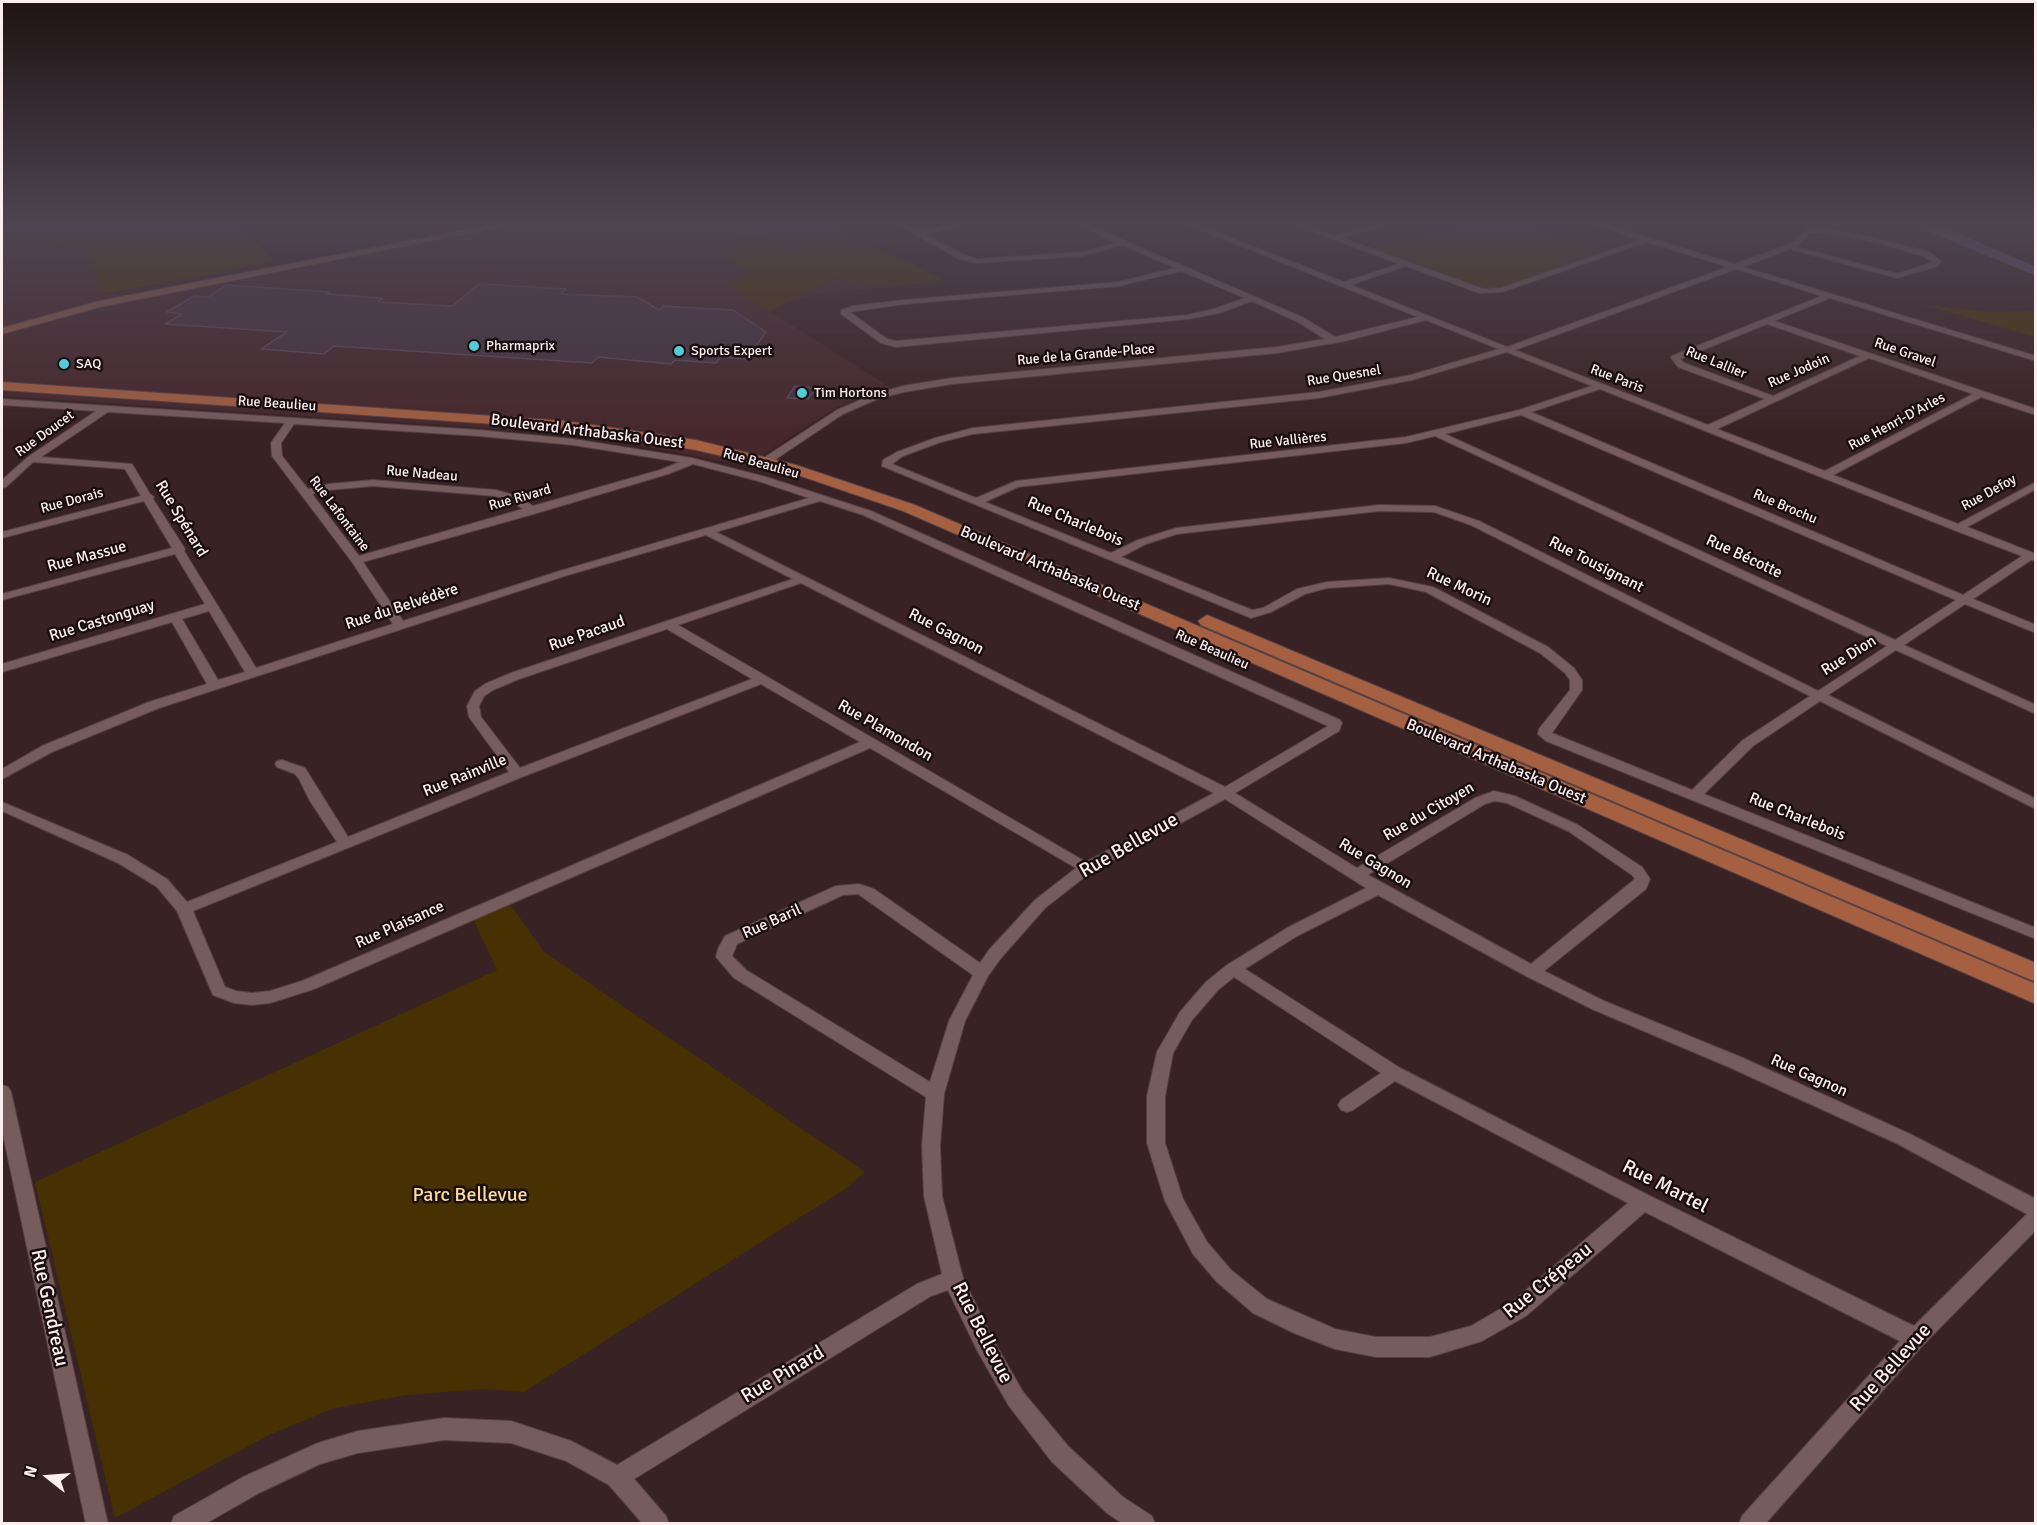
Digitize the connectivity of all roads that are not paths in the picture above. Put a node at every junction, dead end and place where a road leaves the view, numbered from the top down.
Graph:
1 (115, 295) edge
2 (148, 295) edge
3 (986, 295) edge
4 (1245, 295) edge
5 (1368, 295) edge
6 (1657, 295) edge
7 (1829, 296) joint
8 (1251, 298) junction
9 (1425, 318) junction
10 (1766, 321) junction
11 (2, 324) edge
12 (2, 331) edge
13 (1333, 340) junction
14 (1506, 350) junction
15 (1869, 355) junction
16 (2036, 359) edge
17 (2, 378) edge
18 (2, 386) edge
19 (1598, 387) junction
20 (1981, 393) junction
21 (1770, 398) junction
22 (2, 402) edge
23 (107, 408) junction
24 (2036, 411) edge
25 (1522, 412) junction
26 (292, 420) junction
27 (1708, 429) junction
28 (1438, 434) junction
29 (771, 457) junction
30 (31, 459) junction
31 (692, 461) junction
32 (887, 462) joint
33 (1825, 475) junction
34 (2, 485) edge
35 (2036, 485) edge
36 (305, 493) junction
37 (149, 497) junction
38 (823, 497) junction
39 (979, 501) junction
40 (533, 510) junction
41 (1958, 528) junction
42 (705, 530) junction
43 (2, 535) edge
44 (180, 549) junction
45 (1112, 557) junction
46 (2033, 557) edge
47 (356, 560) junction
48 (800, 580) junction
49 (2, 597) edge
50 (1964, 599) junction
51 (212, 606) junction
52 (1251, 614) joint
53 (175, 617) junction
54 (667, 624) junction
55 (400, 625) junction
56 (2036, 630) edge
57 (1897, 646) junction
58 (2, 668) edge
59 (253, 674) junction
60 (761, 680) junction
61 (215, 686) junction
62 (1818, 696) junction
63 (2036, 710) edge
64 (1545, 734) joint
65 (870, 743) junction
66 (282, 764) dead end
67 (517, 774) junction
68 (2, 775) edge
69 (1225, 793) junction
70 (1695, 795) junction
71 (2036, 805) edge
72 (2, 806) edge
73 (345, 843) junction
74 (1086, 868) junction
75 (1357, 875) junction
76 (1378, 888) junction
77 (184, 909) junction
78 (2036, 934) edge
79 (1233, 969) junction
80 (1532, 972) junction
81 (982, 973) junction
82 (2036, 973) edge
83 (2036, 995) edge
84 (1394, 1073) junction
85 (2, 1092) edge
86 (935, 1094) junction
87 (1347, 1105) dead end
88 (1643, 1202) junction
89 (2036, 1209) edge
90 (2036, 1217) edge
91 (953, 1280) junction
92 (1916, 1338) junction
93 (617, 1477) junction
94 (97, 1524) edge
95 (182, 1524) edge
96 (658, 1524) edge
97 (1144, 1524) edge
98 (1750, 1524) edge

1 - 11 main road
2 - 12 main road
3 - 8 street
4 - 8 street
5 - 9 street, Rue Paris
6 - 14 street, Rue Quesnel
7 - 10 street, Rue Lallier
7 - 16 street
8 - 13 street
9 - 13 street, Rue de la Grande-Place
9 - 14 street, Rue Paris
10 - 15 street, Rue Gravel
10 - 21 street, Rue Lallier
13 - 29 street, Rue de la Grande-Place
14 - 19 street, Rue Paris
14 - 32 street, Rue Quesnel
15 - 20 street, Rue Gravel
15 - 21 street, Rue Jodoin
17 - 29 main road, Boulevard Arthabaska Ouest
18 - 29 main road, Boulevard Arthabaska Ouest
19 - 25 street, Rue Vallières
19 - 27 street, Rue Paris
20 - 24 street, Rue Gravel
20 - 33 street, Rue Henri-D'Arles
21 - 27 street, Rue Jodoin
22 - 23 street, Rue Beaulieu
23 - 26 street, Rue Beaulieu
23 - 30 street, Rue Doucet
25 - 28 street, Rue Vallières
25 - 50 street, Rue Brochu
26 - 31 street, Rue Beaulieu
26 - 36 street, Rue Lafontaine
27 - 33 street, Rue Paris
28 - 39 street, Rue Vallières
28 - 57 street, Rue Bécotte
29 - 82 main road, Boulevard Arthabaska Ouest
29 - 83 main road, Boulevard Arthabaska Ouest
30 - 34 street, Rue Doucet
30 - 37 street, Rue Spénard
31 - 38 street, Rue Beaulieu
31 - 40 street, Rue Rivard
32 - 39 street, Rue Charlebois
33 - 41 street, Rue Paris
35 - 41 street, Rue Defoy
36 - 40 street, Rue Nadeau
36 - 47 street, Rue Lafontaine
37 - 43 street, Rue Dorais
37 - 44 street, Rue Spénard
38 - 42 street, Rue du Belvédère
38 - 69 street, Rue Beaulieu
39 - 45 street, Rue Charlebois
40 - 47 street, Rue Rivard
41 - 46 street, Rue Paris
42 - 48 street, Rue Gagnon
42 - 55 street, Rue du Belvédère
44 - 49 street, Rue Massue
44 - 51 street, Rue Spénard
45 - 52 street, Rue Charlebois
45 - 62 street, Rue Tousignant
46 - 50 street, Rue Dion
47 - 55 street, Rue Lafontaine
48 - 54 street, Rue Pacaud
48 - 69 street, Rue Gagnon
50 - 56 street, Rue Brochu
50 - 57 street, Rue Dion
51 - 53 street, Rue Castonguay
51 - 59 street, Rue Spénard
52 - 64 street, Rue Morin
53 - 58 street, Rue Castonguay
53 - 61 street
54 - 60 street, Rue Plamondon
54 - 67 street, Rue Pacaud
55 - 59 street, Rue du Belvédère
57 - 62 street, Rue Dion
57 - 63 street, Rue Bécotte
59 - 61 street, Rue du Belvédère
60 - 65 street, Rue Plamondon
60 - 67 street, Rue Rainville
61 - 68 street, Rue du Belvédère
62 - 70 street, Rue Dion
62 - 71 street, Rue Tousignant
64 - 70 street, Rue Charlebois
65 - 74 street, Rue Plamondon
65 - 77 street, Rue Plaisance
66 - 73 street
67 - 73 street, Rue Rainville
69 - 74 street, Rue Bellevue
69 - 75 street, Rue Gagnon
70 - 78 street, Rue Charlebois
72 - 77 street, Rue Plaisance
73 - 77 street, Rue Rainville
74 - 81 street, Rue Bellevue
75 - 76 street, Rue Gagnon
75 - 80 street, Rue du Citoyen
76 - 79 street, Rue Crépeau
76 - 80 street, Rue Gagnon
79 - 84 street, Rue Martel
79 - 88 street, Rue Crépeau
80 - 89 street, Rue Gagnon
81 - 86 street, Rue Bellevue
81 - 86 street, Rue Baril
84 - 87 street
84 - 88 street, Rue Martel
85 - 94 street, Rue Gendreau
86 - 91 street, Rue Bellevue
88 - 92 street, Rue Martel
90 - 92 street, Rue Bellevue
91 - 93 street, Rue Pinard
91 - 97 street, Rue Bellevue
92 - 98 street, Rue Bellevue
93 - 95 street
93 - 96 street

